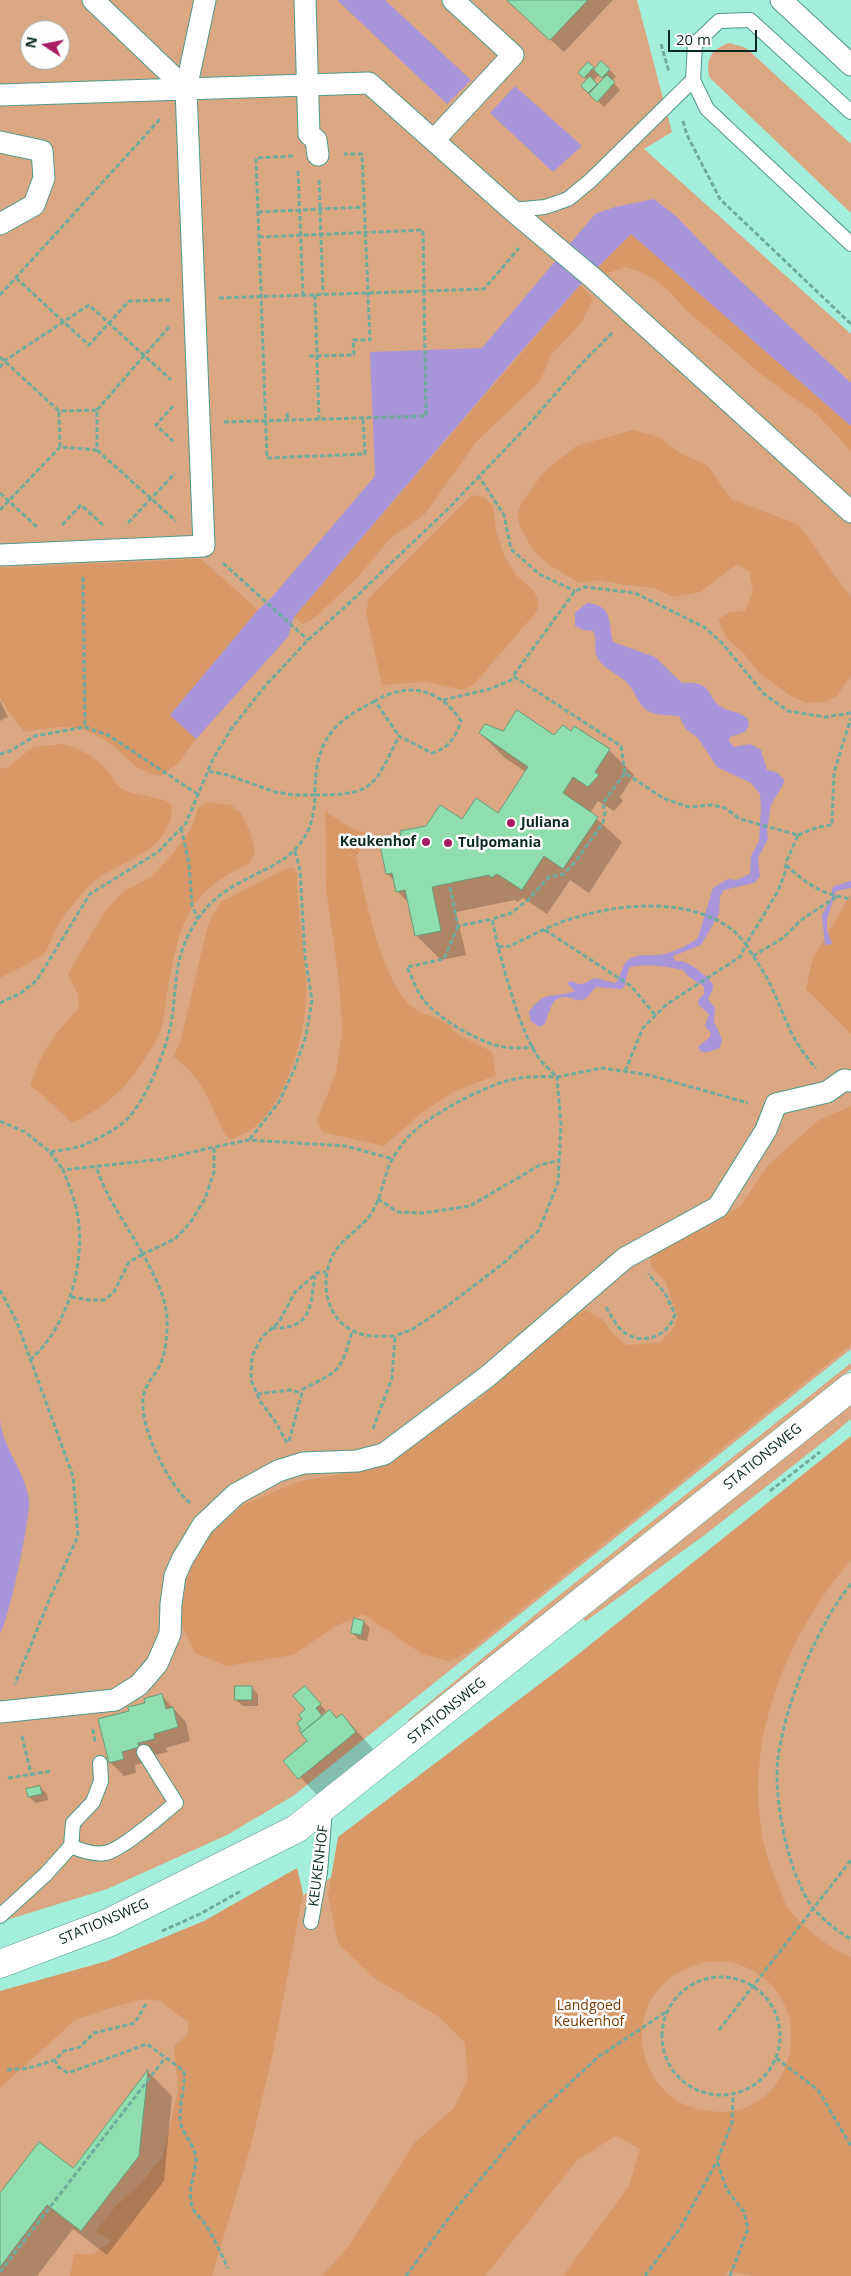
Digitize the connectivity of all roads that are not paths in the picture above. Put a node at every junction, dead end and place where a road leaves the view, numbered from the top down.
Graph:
1 (93, 0) edge
2 (205, 0) edge
3 (305, 0) edge
4 (453, 0) edge
5 (781, 0) edge
6 (851, 65) edge
7 (693, 80) junction
8 (307, 86) junction
9 (186, 89) junction
10 (0, 95) edge
11 (851, 112) edge
12 (434, 140) junction
13 (0, 142) edge
14 (308, 156) road end
15 (512, 210) junction
16 (0, 224) edge
17 (851, 244) edge
18 (851, 512) edge
19 (0, 555) edge
20 (847, 1081) edge
21 (851, 1387) edge
22 (7, 1711) edge
23 (144, 1752) dead end
24 (100, 1764) road end
25 (325, 1809) junction
26 (71, 1846) junction
27 (0, 1916) edge
28 (311, 1922) dead end
29 (0, 1964) edge

1 - 9 street
2 - 9 street
3 - 8 street
4 - 12 street
5 - 6 street
7 - 11 lane
7 - 15 lane
7 - 17 lane
8 - 9 street
8 - 12 street
8 - 14 street
9 - 10 street
9 - 19 street
12 - 15 street
13 - 16 street
15 - 18 street
20 - 22 street
21 - 25 main road, STATIONSWEG
23 - 26 lane
24 - 26 lane
25 - 28 lane, KEUKENHOF
25 - 29 main road, STATIONSWEG
26 - 27 lane

